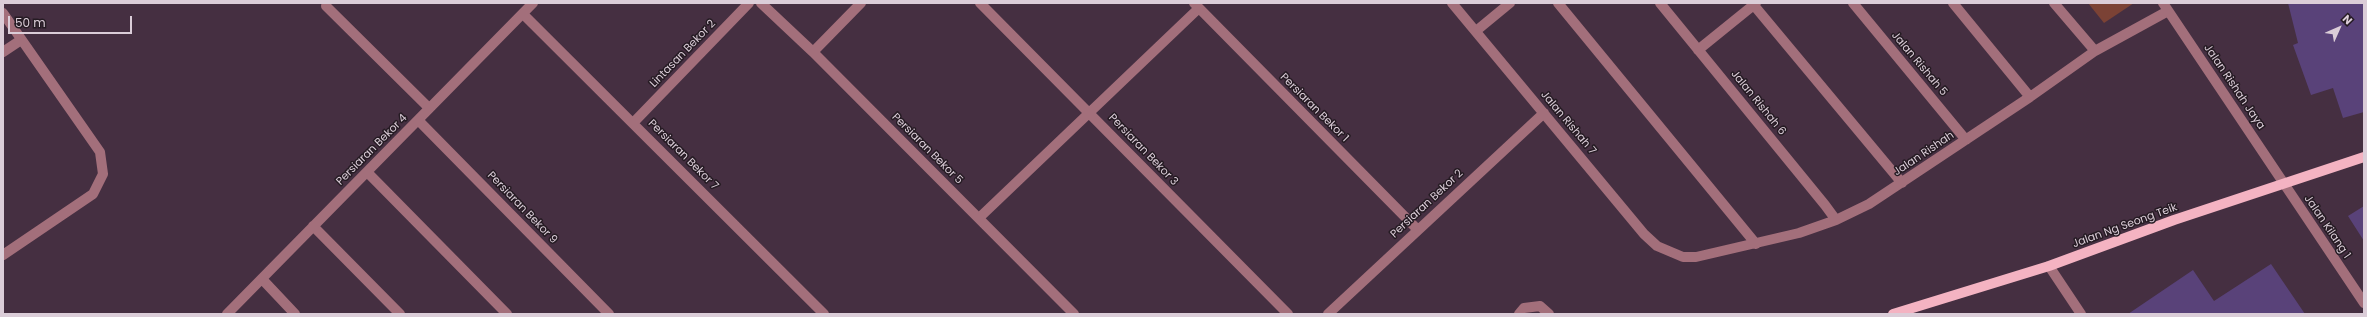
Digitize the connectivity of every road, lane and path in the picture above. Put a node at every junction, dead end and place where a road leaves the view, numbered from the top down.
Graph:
1 (533, 3) edge
2 (749, 3) edge
3 (761, 3) edge
4 (861, 3) edge
5 (980, 3) edge
6 (1452, 3) edge
7 (1510, 3) edge
8 (1558, 3) edge
9 (1660, 3) edge
10 (1853, 3) edge
11 (1953, 3) edge
12 (2054, 3) edge
13 (1754, 4) edge
14 (326, 6) dead end
15 (1196, 6) edge
16 (2166, 7) edge
17 (3, 13) edge
18 (523, 14) junction
19 (1476, 31) junction
20 (21, 40) junction
21 (1698, 50) junction
22 (2094, 51) junction
23 (3, 52) edge
24 (813, 52) junction
25 (2030, 97) junction
26 (429, 108) junction
27 (1089, 112) junction
28 (1544, 113) junction
29 (418, 120) junction
30 (634, 122) junction
31 (1966, 140) junction
32 (2364, 158) edge
33 (366, 172) junction
34 (1902, 183) junction
35 (2284, 185) junction
36 (979, 218) junction
37 (1836, 220) junction
38 (313, 226) junction
39 (1417, 229) junction
40 (1756, 244) junction
41 (1669, 253) joint
42 (3, 255) edge
43 (2049, 266) junction
44 (262, 279) junction
45 (2364, 303) edge
46 (227, 314) edge
47 (295, 314) edge
48 (400, 314) edge
49 (507, 314) edge
50 (609, 314) edge
51 (824, 314) edge
52 (1074, 314) edge
53 (1288, 314) edge
54 (1328, 314) edge
55 (1519, 314) edge
56 (1549, 314) edge
57 (1893, 314) edge
58 (2081, 314) edge

1 - 18 street, Persiaran Bekor 4
2 - 30 street, Lintasan Bekor 2
3 - 24 street, Persiaran Bekor 5
4 - 24 street
5 - 27 street, Persiaran Bekor 3
6 - 19 street, Jalan Rishah 7
7 - 19 street
8 - 40 street
9 - 21 street, Jalan Rishah 6
10 - 31 street, Jalan Rishah 5
11 - 25 street
12 - 22 street
13 - 21 street
13 - 34 street
14 - 26 street
15 - 27 street
15 - 39 street, Persiaran Bekor 1
16 - 22 street, Jalan Rishah
16 - 35 street, Jalan Rishah Jaya
17 - 20 street
18 - 26 street, Persiaran Bekor 4
18 - 30 street, Persiaran Bekor 7
19 - 28 street, Jalan Rishah 7
20 - 23 street
20 - 42 street
21 - 37 street, Jalan Rishah 6
22 - 25 street, Jalan Rishah
24 - 36 street, Persiaran Bekor 5
25 - 31 street, Jalan Rishah
26 - 29 street, Persiaran Bekor 4
27 - 36 street
27 - 53 street, Persiaran Bekor 3
28 - 39 street, Persiaran Bekor 2
28 - 41 street, Jalan Rishah 7
29 - 33 street, Persiaran Bekor 4
29 - 50 street, Persiaran Bekor 9
30 - 51 street, Persiaran Bekor 7
31 - 34 street, Jalan Rishah
32 - 35 main road, Jalan Ng Seong Teik
33 - 38 street, Persiaran Bekor 4
33 - 49 street
34 - 37 street, Jalan Rishah
35 - 43 main road, Jalan Ng Seong Teik
35 - 45 street, Jalan Kilang 1
36 - 52 street, Persiaran Bekor 5
37 - 40 street, Jalan Rishah
38 - 44 street, Persiaran Bekor 4
38 - 48 street
39 - 54 street, Persiaran Bekor 2
40 - 41 street, Jalan Rishah
43 - 57 main road, Jalan Ng Seong Teik
43 - 58 street
44 - 46 street, Persiaran Bekor 4
44 - 47 street
55 - 56 street

